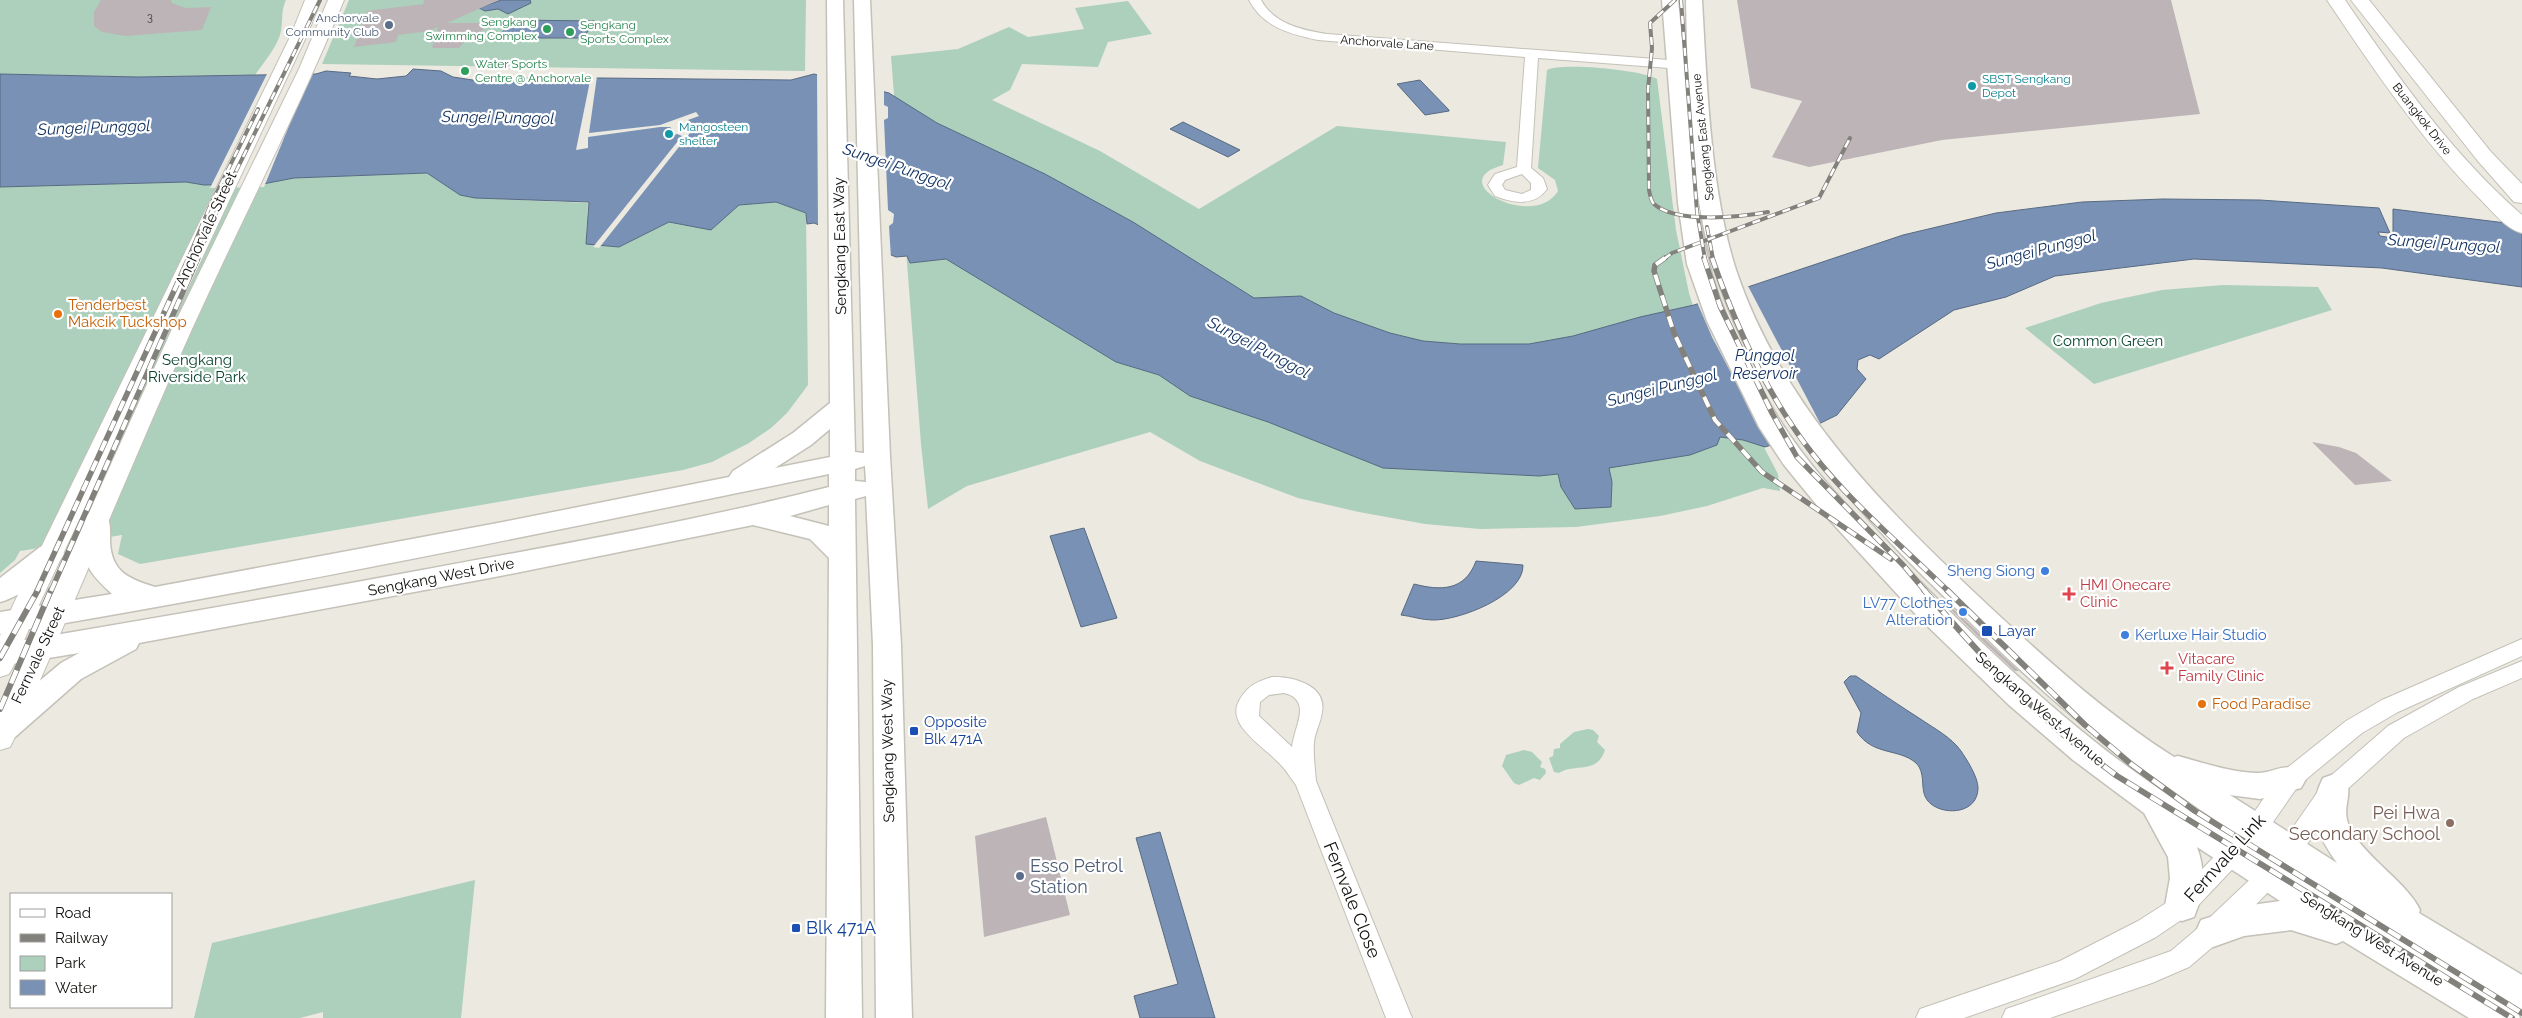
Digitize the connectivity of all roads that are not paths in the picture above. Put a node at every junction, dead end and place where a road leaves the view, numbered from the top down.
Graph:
1 (313, 0) edge
2 (336, 0) edge
3 (835, 0) edge
4 (862, 0) edge
5 (1255, 0) edge
6 (1670, 0) edge
7 (1694, 0) edge
8 (2336, 0) edge
9 (2360, 0) edge
10 (1532, 53) junction
11 (1685, 65) junction
12 (1524, 169) dead end
13 (2522, 197) edge
14 (244, 202) joint
15 (2522, 226) edge
16 (1726, 273) joint
17 (1702, 276) joint
18 (842, 402) junction
19 (877, 456) junction
20 (841, 463) junction
21 (878, 484) junction
22 (727, 487) junction
23 (841, 493) junction
24 (752, 516) junction
25 (97, 521) junction
26 (841, 553) junction
27 (45, 565) junction
28 (76, 570) junction
29 (0, 592) edge
30 (155, 598) junction
31 (58, 613) junction
32 (10, 622) edge
33 (146, 631) junction
34 (2522, 647) edge
35 (42, 648) junction
36 (2, 659) edge
37 (2522, 669) edge
38 (2, 734) edge
39 (2160, 764) junction
40 (2290, 779) junction
41 (1305, 782) dead end
42 (2334, 787) junction
43 (2154, 803) junction
44 (2244, 842) junction
45 (2278, 864) junction
46 (2182, 906) junction
47 (2213, 932) junction
48 (2366, 937) junction
49 (2436, 941) junction
50 (2522, 994) edge
51 (844, 1018) edge
52 (894, 1018) edge
53 (1399, 1018) edge
54 (1929, 1018) edge
55 (2015, 1018) edge
56 (2502, 1018) edge

1 - 27 street, Anchorvale Street
2 - 14 street, Anchorvale Street
3 - 18 main road, Sengkang East Way
4 - 19 main road, Sengkang East Way
5 - 10 street, Anchorvale Lane
6 - 11 main road, Sengkang East Avenue
7 - 11 main road, Sengkang East Avenue
8 - 15 main road, Buangkok Drive
9 - 13 main road, Buangkok Drive
10 - 11 street, Anchorvale Lane
10 - 12 street
11 - 16 main road, Sengkang East Avenue
11 - 17 main road, Sengkang East Avenue
14 - 25 street, Anchorvale Street
16 - 39 main road, Sengkang West Avenue
17 - 43 main road, Sengkang West Avenue
18 - 20 main road, Sengkang East Way
18 - 22 main road
19 - 20 main road
19 - 21 main road, Sengkang East Way
20 - 22 main road
20 - 23 main road, Sengkang East Way
21 - 23 main road, Sengkang West Drive
21 - 52 main road, Sengkang West Way
22 - 30 main road
23 - 24 main road, Sengkang West Drive
23 - 26 main road
24 - 26 main road
24 - 33 main road, Sengkang West Drive
25 - 28 street, Anchorvale Street
25 - 30 main road
26 - 51 main road
27 - 28 street
27 - 29 main road
27 - 32 street, Anchorvale Street
28 - 31 street, Fernvale Street
30 - 31 main road
31 - 32 main road
31 - 35 street, Fernvale Street
32 - 36 street, Fernvale Street
33 - 35 main road, Sengkang West Drive
33 - 38 main road
34 - 40 street, Fernvale Link
35 - 36 main road, Sengkang West Drive
35 - 38 street, Fernvale Street
37 - 42 street
39 - 40 main road
39 - 44 main road, Sengkang West Avenue
40 - 44 street, Fernvale Link
41 - 53 street, Fernvale Close
42 - 45 street
42 - 49 main road
43 - 44 main road, Sengkang West Avenue
43 - 46 main road
44 - 45 main road, Sengkang West Avenue
44 - 46 street, Fernvale Link
45 - 47 street
45 - 48 main road, Sengkang West Avenue
45 - 49 main road, Sengkang West Avenue
46 - 54 street, Fernvale Link
47 - 48 main road
47 - 55 street
48 - 56 main road, Sengkang West Avenue
49 - 50 main road, Sengkang West Avenue

